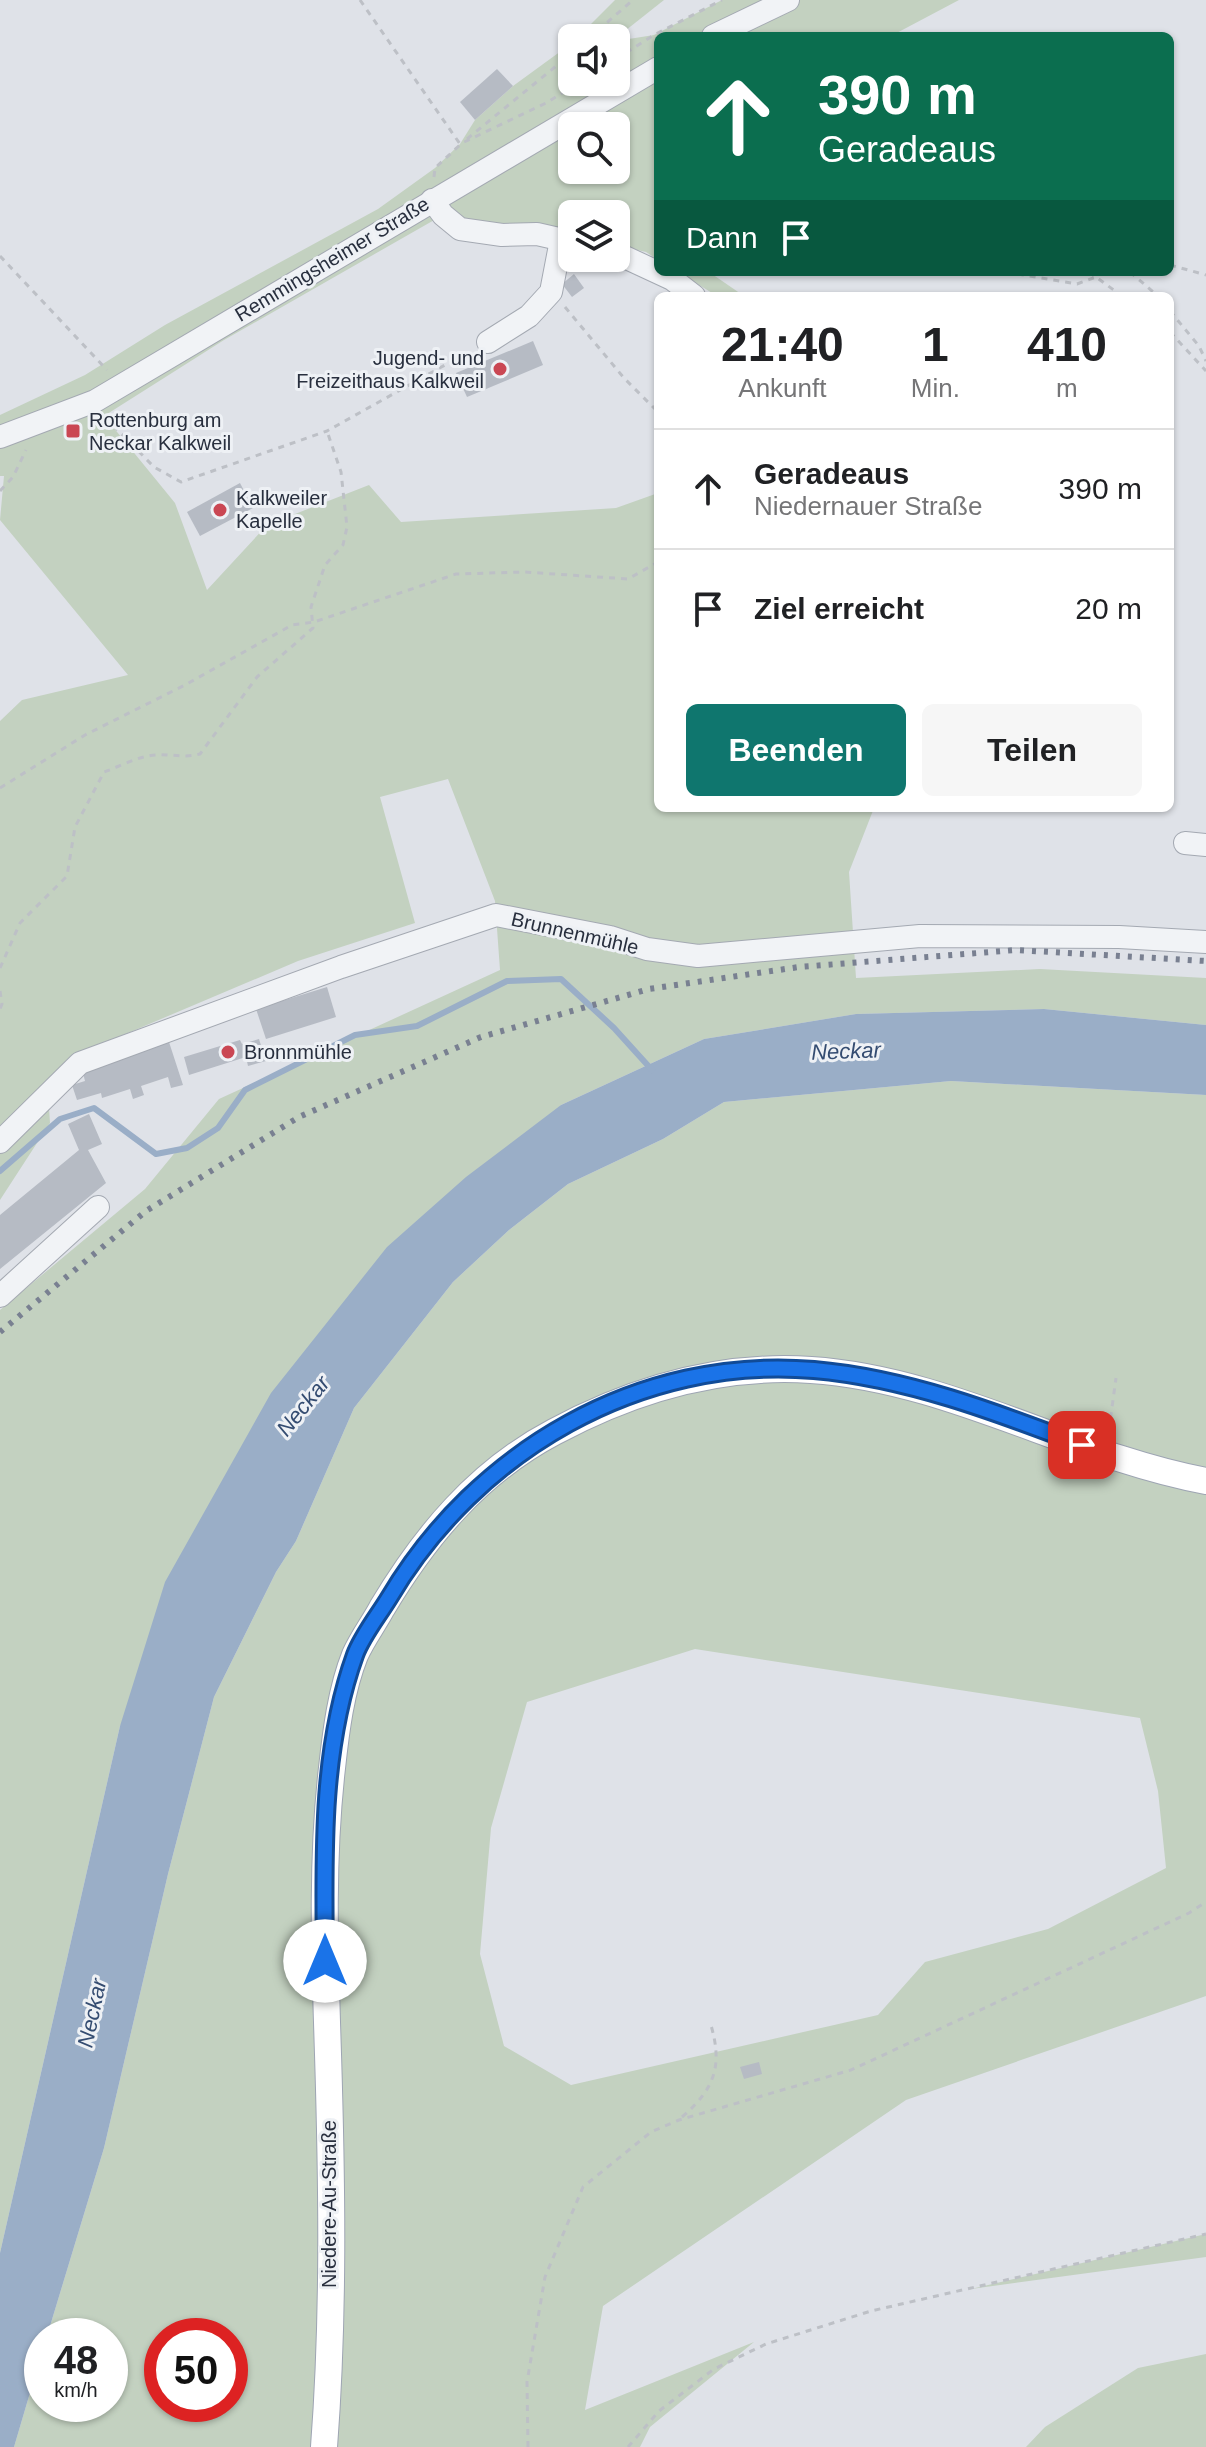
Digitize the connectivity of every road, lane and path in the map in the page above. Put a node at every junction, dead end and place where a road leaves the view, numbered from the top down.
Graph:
1 (360, 0) edge
2 (633, 0) edge
3 (722, 0) edge
4 (788, 0) edge
5 (605, 24) edge
6 (660, 32) edge
7 (721, 32) edge
8 (654, 35) edge
9 (630, 50) edge
10 (558, 64) edge
11 (654, 70) edge
12 (558, 96) edge
13 (460, 144) junction
14 (432, 200) junction
15 (558, 239) edge
16 (0, 256) edge
17 (630, 260) edge
18 (1174, 266) edge
19 (558, 268) edge
20 (654, 271) edge
21 (1206, 275) edge
22 (666, 276) edge
23 (1030, 276) edge
24 (1135, 276) edge
25 (1096, 277) joint
26 (551, 292) junction
27 (689, 292) edge
28 (1117, 292) edge
29 (1153, 292) edge
30 (1174, 316) edge
31 (1174, 336) edge
32 (488, 342) joint
33 (1206, 361) edge
34 (1206, 371) edge
35 (121, 385) junction
36 (95, 401) junction
37 (654, 408) edge
38 (23, 431) junction
39 (327, 431) junction
40 (0, 437) edge
41 (0, 491) edge
42 (654, 564) edge
43 (314, 622) junction
44 (0, 788) edge
45 (1206, 942) edge
46 (0, 968) edge
47 (0, 991) edge
48 (0, 1009) edge
49 (0, 1142) edge
50 (98, 1207) dead end
51 (0, 1296) edge
52 (1116, 1378) dead end
53 (1102, 1453) junction
54 (1206, 1481) edge
55 (1206, 1902) edge
56 (710, 2022) dead end
57 (679, 2120) junction
58 (1206, 2234) edge
59 (324, 2447) edge
60 (528, 2447) edge
61 (628, 2447) edge

1 - 13 path
2 - 5 path
3 - 6 path
4 - 7 street
8 - 9 path
10 - 13 path
11 - 14 street, Remmingsheimer Straße
12 - 13 path
13 - 14 path
14 - 15 street
14 - 35 street, Remmingsheimer Straße
16 - 35 path
17 - 20 street
18 - 21 path
19 - 26 street
22 - 27 street
23 - 25 path
24 - 29 path
25 - 28 path
26 - 32 street
26 - 37 path
30 - 33 path
31 - 34 path
32 - 39 path
35 - 36 street, Remmingsheimer Straße
36 - 38 street, Remmingsheimer Straße
36 - 39 path
38 - 40 street, Remmingsheimer Straße
38 - 41 path
39 - 43 path
42 - 43 path
43 - 44 path
43 - 46 path
45 - 49 street, Brunnenmühle
47 - 48 path
50 - 51 street
52 - 53 path
53 - 54 main road, Niedere-Au-Straße
53 - 59 main road, Niedere-Au-Straße
55 - 57 path
56 - 57 path
57 - 60 path
58 - 61 path

